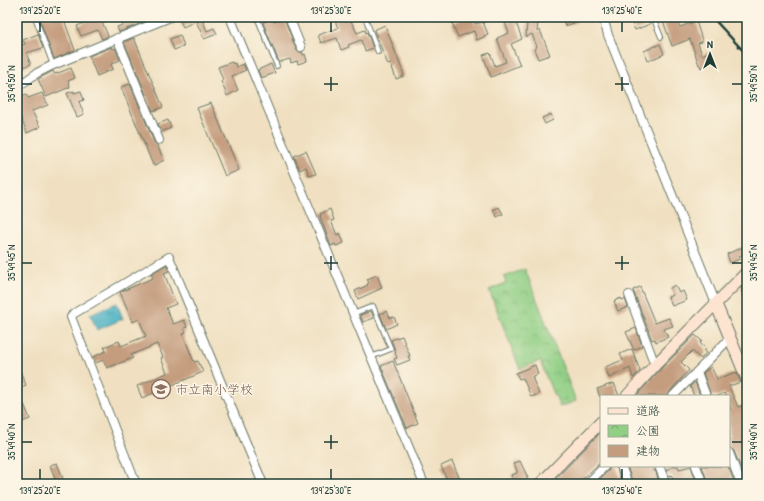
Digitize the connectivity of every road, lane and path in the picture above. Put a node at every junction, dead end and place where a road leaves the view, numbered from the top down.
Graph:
1 (35, 17) edge
2 (170, 17) edge
3 (230, 17) edge
4 (257, 17) edge
5 (289, 17) edge
6 (365, 17) edge
7 (529, 17) edge
8 (549, 17) edge
9 (602, 17) edge
10 (653, 17) edge
11 (661, 37) dead end
12 (117, 38) junction
13 (301, 47) dead end
14 (378, 52) dead end
15 (52, 65) junction
16 (277, 66) dead end
17 (17, 68) edge
18 (20, 85) edge
19 (158, 140) dead end
20 (747, 272) edge
21 (629, 295) dead end
22 (716, 304) junction
23 (352, 314) junction
24 (730, 338) junction
25 (370, 357) junction
26 (655, 365) junction
27 (697, 372) junction
28 (747, 379) edge
29 (629, 395) edge
30 (674, 395) edge
31 (706, 395) edge
32 (600, 423) edge
33 (730, 456) edge
34 (604, 467) edge
35 (621, 467) edge
36 (659, 467) edge
37 (696, 467) edge
38 (546, 482) edge
39 (136, 484) edge
40 (263, 484) edge
41 (424, 484) edge
42 (588, 484) edge
43 (628, 484) edge
44 (666, 484) edge
45 (703, 484) edge
46 (741, 484) edge

1 - 15 lane
2 - 12 street
3 - 23 street
4 - 16 lane
5 - 13 street
6 - 14 lane
7 - 8 street
9 - 22 street
10 - 11 lane
12 - 15 street
12 - 19 street
15 - 18 street
17 - 18 lane
20 - 22 street
21 - 26 street
22 - 24 street
22 - 26 street
23 - 25 street
23 - 25 lane
24 - 27 street
24 - 28 street
25 - 41 street
26 - 29 street
27 - 30 street
27 - 31 street
32 - 38 street
33 - 46 street
34 - 42 street
35 - 43 street
36 - 44 street
37 - 45 street
39 - 40 street

